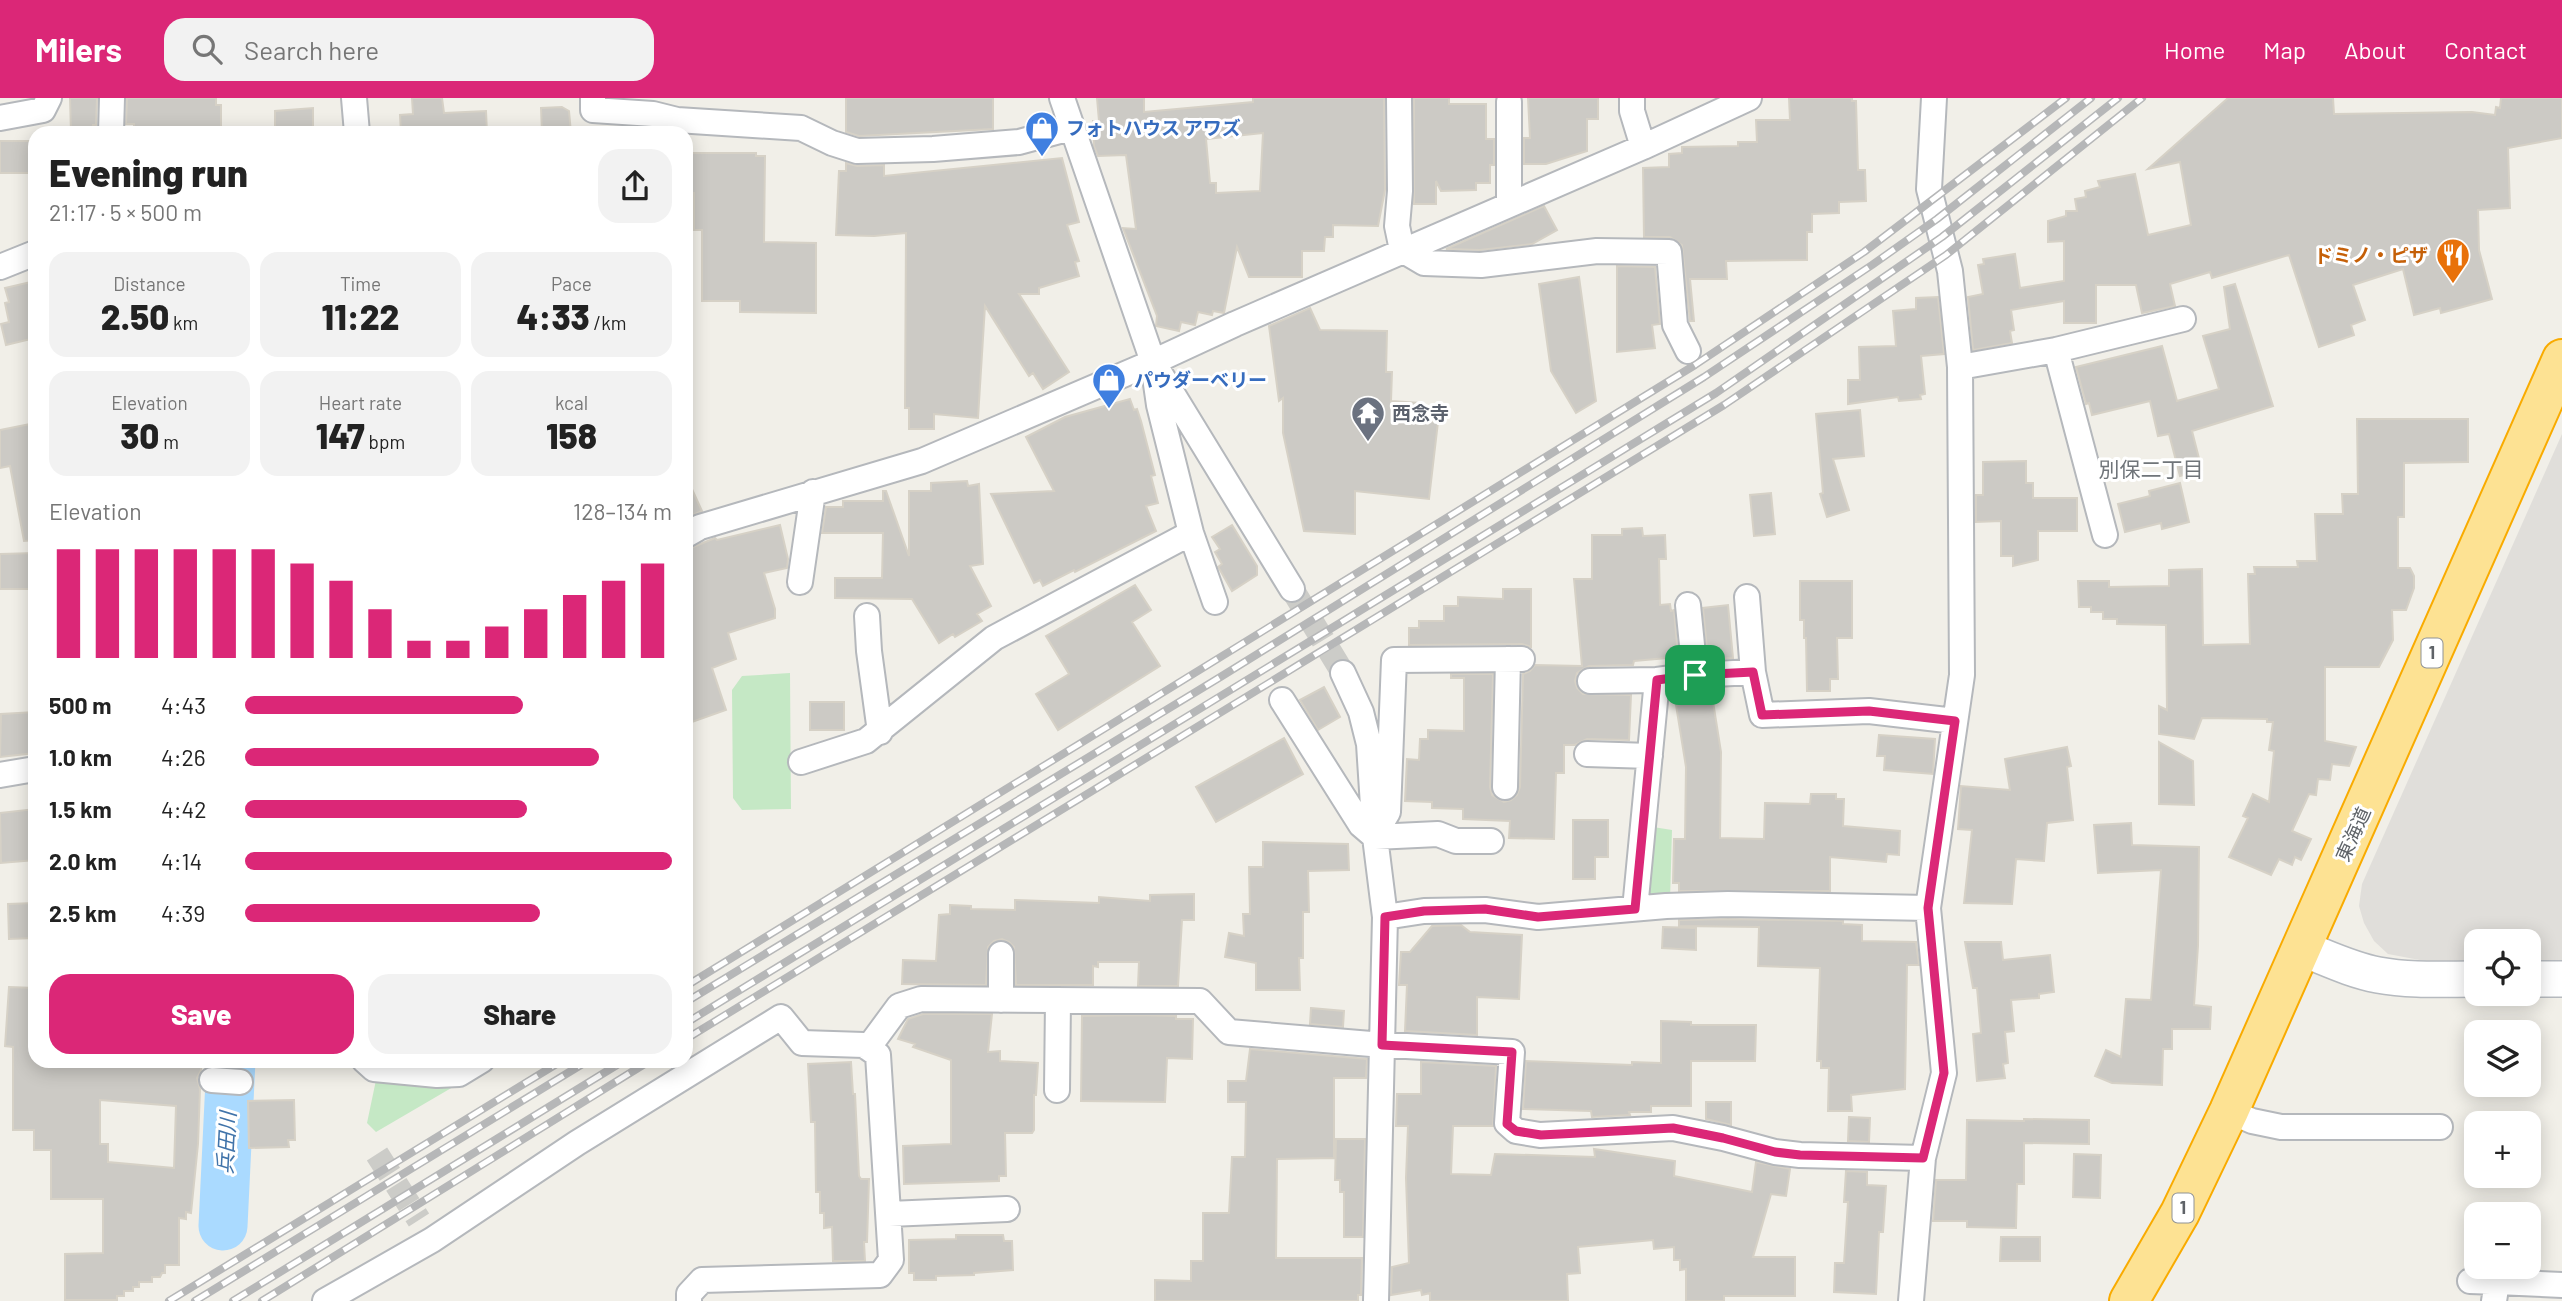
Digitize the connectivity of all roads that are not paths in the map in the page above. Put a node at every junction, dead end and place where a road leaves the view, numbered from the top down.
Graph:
1 (49, 98) edge
2 (112, 98) edge
3 (354, 98) edge
4 (593, 98) edge
5 (1062, 98) edge
6 (1399, 98) edge
7 (1632, 98) edge
8 (1749, 98) edge
9 (1934, 98) edge
10 (1509, 102) dead end
11 (0, 118) edge
12 (111, 126) edge
13 (356, 126) edge
14 (1071, 128) junction
15 (1643, 147) junction
16 (1509, 204) junction
17 (1402, 250) junction
18 (28, 256) edge
19 (0, 267) edge
20 (2183, 319) dead end
21 (2056, 350) junction
22 (1688, 351) dead end
23 (2562, 359) edge
24 (1153, 362) junction
25 (1959, 367) junction
26 (813, 492) junction
27 (693, 531) edge
28 (1191, 533) junction
29 (2105, 535) dead end
30 (800, 582) dead end
31 (1292, 589) tunnel mouth
32 (1747, 597) dead end
33 (1215, 602) dead end
34 (1688, 605) dead end
35 (867, 616) dead end
36 (1753, 672) junction
37 (1695, 675) junction
38 (1657, 680) junction
39 (1590, 681) dead end
40 (1282, 700) dead end
41 (1955, 721) junction
42 (880, 732) junction
43 (1587, 754) dead end
44 (1650, 756) junction
45 (801, 762) dead end
46 (28, 770) edge
47 (0, 775) edge
48 (1505, 787) dead end
49 (1388, 812) junction
50 (1375, 837) junction
51 (1491, 841) dead end
52 (1928, 908) junction
53 (1635, 909) junction
54 (1385, 917) junction
55 (2301, 947) junction
56 (1001, 954) dead end
57 (2464, 979) edge
58 (2541, 979) edge
59 (2562, 979) edge
60 (1001, 1000) junction
61 (1058, 1000) junction
62 (1382, 1045) junction
63 (868, 1048) junction
64 (373, 1068) edge
65 (469, 1068) edge
66 (1057, 1090) dead end
67 (2229, 1111) junction
68 (2440, 1127) dead end
69 (1923, 1158) junction
70 (1007, 1209) dead end
71 (889, 1214) junction
72 (2470, 1281) dead end
73 (2562, 1285) edge
74 (2496, 1292) edge
75 (325, 1301) edge
76 (689, 1301) edge
77 (1376, 1301) edge
78 (1911, 1301) edge
79 (2129, 1301) edge

1 - 11 street
2 - 12 street
3 - 13 street
4 - 14 street
5 - 14 street
6 - 17 street
7 - 15 street
8 - 15 street
9 - 25 street
10 - 16 street
14 - 24 street
15 - 16 street
16 - 17 street
17 - 22 street
17 - 24 street
18 - 19 street
20 - 21 street
21 - 25 street
21 - 29 street
23 - 55 highway, 東海道 / 1
24 - 26 street
24 - 28 street
24 - 31 street
25 - 41 street
26 - 27 street
26 - 30 street
28 - 33 street
28 - 42 street
32 - 36 street
34 - 37 street
35 - 42 street
36 - 37 street
36 - 41 street
37 - 38 street
38 - 39 street
38 - 44 street
40 - 50 street
41 - 52 street
42 - 45 street
43 - 44 street
44 - 53 street
46 - 47 street
48 - 49 street
49 - 50 street
49 - 50 street
50 - 51 street
50 - 54 street
52 - 53 street
52 - 69 street
53 - 54 street
54 - 62 street
55 - 57 street
55 - 67 highway, 東海道 / 1
56 - 60 street
58 - 59 street
60 - 61 street
60 - 63 street
61 - 62 street
61 - 66 street
62 - 69 street
62 - 77 street
63 - 71 street
63 - 75 street
64 - 65 street
67 - 68 street
67 - 79 highway, 東海道 / 1
69 - 78 street
70 - 71 street
71 - 76 street
72 - 74 street
73 - 74 street

